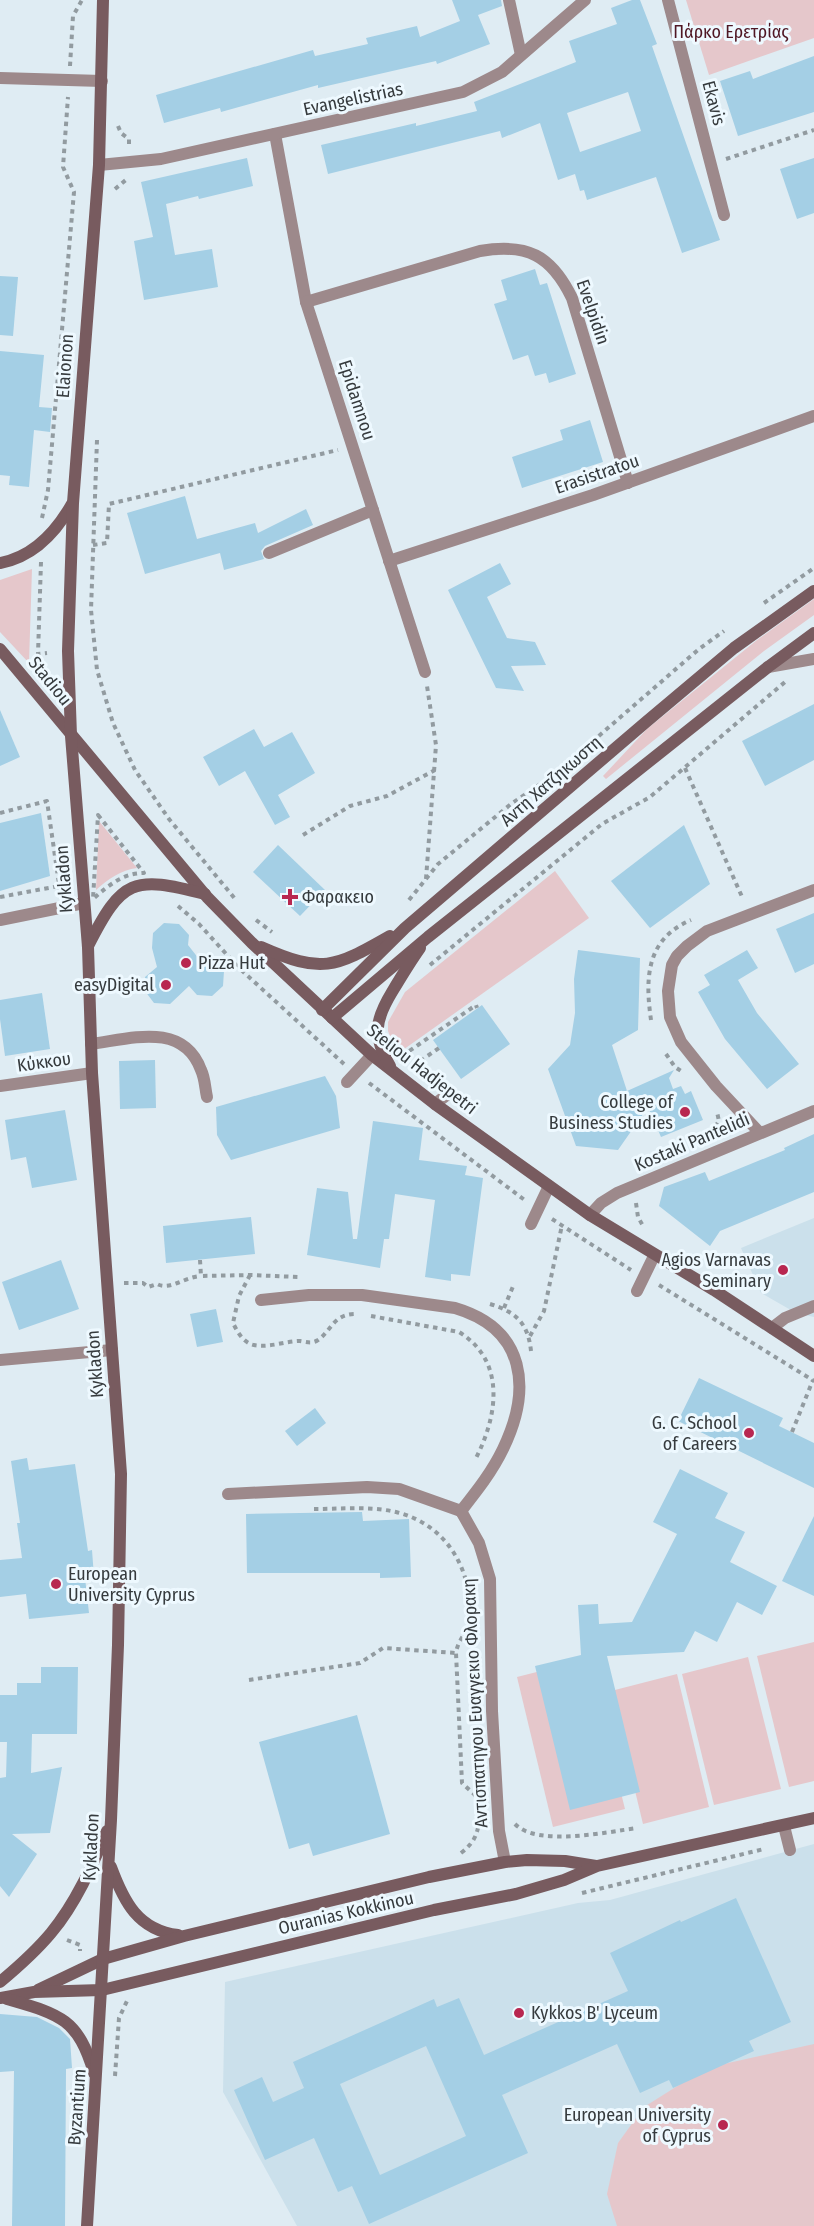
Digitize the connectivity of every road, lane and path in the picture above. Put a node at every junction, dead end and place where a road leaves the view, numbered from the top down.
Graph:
1 (82, 0) edge
2 (103, 0) edge
3 (509, 0) edge
4 (585, 0) edge
5 (668, 0) edge
6 (521, 55) junction
7 (0, 78) edge
8 (69, 79) junction
9 (102, 81) junction
10 (117, 122) dead end
11 (814, 130) edge
12 (275, 134) junction
13 (128, 163) junction
14 (711, 164) junction
15 (99, 165) junction
16 (110, 195) dead end
17 (724, 215) dead end
18 (306, 302) junction
19 (814, 416) edge
20 (98, 431) dead end
21 (353, 447) junction
22 (628, 483) junction
23 (73, 503) junction
24 (373, 510) junction
25 (41, 520) dead end
26 (71, 544) junction
27 (93, 545) junction
28 (269, 553) dead end
29 (33, 561) dead end
30 (389, 561) junction
31 (0, 563) edge
32 (814, 568) edge
33 (814, 591) edge
34 (764, 603) dead end
35 (727, 630) dead end
36 (814, 633) edge
37 (0, 649) edge
38 (47, 653) dead end
39 (812, 660) edge
40 (768, 667) junction
41 (425, 672) joint
42 (71, 736) junction
43 (684, 768) junction
44 (435, 770) junction
45 (0, 813) edge
46 (98, 814) joint
47 (303, 835) dead end
48 (426, 879) junction
49 (59, 886) junction
50 (814, 890) edge
51 (205, 894) junction
52 (753, 896) dead end
53 (0, 897) edge
54 (741, 901) junction
55 (84, 903) junction
56 (171, 903) dead end
57 (240, 904) dead end
58 (402, 907) dead end
59 (62, 908) junction
60 (750, 913) junction
61 (252, 916) dead end
62 (694, 919) dead end
63 (0, 920) edge
64 (405, 928) junction
65 (275, 934) dead end
66 (428, 937) junction
67 (252, 943) junction
68 (87, 947) junction
69 (428, 967) dead end
70 (477, 1008) dead end
71 (322, 1010) junction
72 (332, 1018) junction
73 (651, 1022) dead end
74 (91, 1044) junction
75 (439, 1048) dead end
76 (664, 1049) dead end
77 (372, 1055) junction
78 (400, 1058) dead end
79 (412, 1067) dead end
80 (92, 1073) junction
81 (685, 1074) dead end
82 (351, 1077) junction
83 (400, 1077) junction
84 (0, 1086) edge
85 (448, 1094) dead end
86 (207, 1097) dead end
87 (712, 1103) dead end
88 (435, 1104) junction
89 (814, 1111) edge
90 (759, 1132) junction
91 (704, 1138) dead end
92 (549, 1186) junction
93 (537, 1209) junction
94 (590, 1215) junction
95 (531, 1224) dead end
96 (562, 1226) junction
97 (654, 1256) junction
98 (250, 1275) dead end
99 (201, 1276) dead end
100 (643, 1278) junction
101 (514, 1284) dead end
102 (116, 1285) dead end
103 (637, 1291) dead end
104 (261, 1300) dead end
105 (483, 1302) dead end
106 (814, 1306) edge
107 (504, 1308) junction
108 (772, 1328) junction
109 (529, 1337) junction
110 (112, 1350) junction
111 (531, 1353) dead end
112 (814, 1356) edge
113 (0, 1360) edge
114 (814, 1380) edge
115 (792, 1432) dead end
116 (473, 1465) dead end
117 (228, 1494) dead end
118 (305, 1509) dead end
119 (461, 1511) junction
120 (456, 1653) junction
121 (249, 1680) dead end
122 (814, 1818) edge
123 (512, 1819) dead end
124 (111, 1820) junction
125 (784, 1826) junction
126 (636, 1828) dead end
127 (789, 1847) joint
128 (456, 1856) dead end
129 (109, 1860) junction
130 (505, 1862) junction
131 (597, 1866) junction
132 (570, 1895) dead end
133 (184, 1936) junction
134 (103, 1959) junction
135 (0, 1982) edge
136 (102, 1990) junction
137 (34, 1992) junction
138 (132, 1996) dead end
139 (1, 1998) edge
140 (115, 2078) dead end
141 (97, 2081) junction
142 (87, 2226) edge

1 - 8 path
2 - 9 main road, Elaionon
3 - 6 street
4 - 6 street, Evangelistrias
5 - 14 street, Ekavis
6 - 12 street, Evangelistrias
7 - 8 street
8 - 9 street
8 - 25 path
9 - 15 main road, Elaionon
10 - 13 path
11 - 14 path
12 - 13 street, Evangelistrias
12 - 18 street, Epidamnou
13 - 15 street, Evangelistrias
13 - 16 path
14 - 17 street, Ekavis
15 - 23 main road, Elaionon
18 - 21 street, Epidamnou
18 - 22 street, Evelpidin
19 - 22 street, Erasistratou
20 - 27 path
21 - 24 street, Epidamnou
21 - 27 path
22 - 30 street, Erasistratou
23 - 26 main road, Elaionon
23 - 31 main road
24 - 28 street
24 - 30 street, Epidamnou
26 - 27 path
26 - 42 main road, Elaionon
27 - 57 path
29 - 38 path
30 - 41 street, Epidamnou
32 - 34 path
33 - 64 main road, Αντη Χατζηκωστη
35 - 48 path
36 - 40 main road
37 - 42 main road, Stadiou
39 - 40 street
39 - 43 path
40 - 66 main road
41 - 44 path
42 - 51 main road, Steliou Hadjepetri
42 - 55 main road, Kykladon
43 - 54 path
43 - 69 path
44 - 47 path
44 - 48 path
45 - 49 path
46 - 46 path
48 - 58 path
49 - 53 path
49 - 59 path
50 - 60 street
51 - 67 main road, Steliou Hadjepetri
51 - 68 main road
52 - 54 path
54 - 60 path
55 - 59 street
55 - 68 main road, Kykladon
56 - 82 path
59 - 63 street
60 - 90 street
61 - 65 path
62 - 73 path
64 - 67 main road
64 - 71 main road, Αντη Χατζηκωστη
66 - 72 main road
66 - 83 main road
67 - 71 main road, Steliou Hadjepetri
68 - 74 main road, Kykladon
70 - 78 path
71 - 72 main road, Steliou Hadjepetri
72 - 77 main road, Steliou Hadjepetri
74 - 80 main road, Kykladon
74 - 86 street
75 - 79 path
76 - 81 path
77 - 82 street
77 - 83 main road, Steliou Hadjepetri
80 - 84 street, Κύκκου
80 - 110 main road, Kykladon
82 - 93 path
83 - 88 main road, Steliou Hadjepetri
85 - 88 street
87 - 91 path
88 - 92 main road, Steliou Hadjepetri
89 - 90 street, Kostaki Pantelidi
90 - 94 street, Kostaki Pantelidi
92 - 93 street
92 - 94 main road, Steliou Hadjepetri
93 - 95 street
93 - 96 path
94 - 97 main road, Steliou Hadjepetri
96 - 100 path
96 - 109 path
97 - 100 street
97 - 108 main road, Steliou Hadjepetri
98 - 116 path
99 - 102 path
100 - 103 street
100 - 114 path
101 - 107 path
104 - 119 street
105 - 107 path
106 - 108 street
107 - 109 path
108 - 112 main road, Steliou Hadjepetri
109 - 111 path
110 - 113 street
110 - 124 main road, Kykladon
114 - 115 path
117 - 119 street
118 - 120 path
119 - 130 street, Αντισπατηγου Ευαγγεκιο Φλορακη
120 - 121 path
120 - 128 path
122 - 125 main road, Ouranias Kokkinou
123 - 126 path
124 - 129 main road, Kykladon
124 - 135 main road
125 - 127 street
125 - 131 main road, Ouranias Kokkinou
127 - 132 path
129 - 133 main road
129 - 134 main road, Kykladon
130 - 131 main road, Ouranias Kokkinou
130 - 133 main road, Ouranias Kokkinou
131 - 136 main road, Ouranias Kokkinou
133 - 134 main road, Ouranias Kokkinou
134 - 136 main road, Kykladon
134 - 137 main road, Ouranias Kokkinou
136 - 137 main road, Ouranias Kokkinou
136 - 141 main road, Byzantium
137 - 139 main road
138 - 140 path
139 - 141 main road
141 - 142 main road, Byzantium

